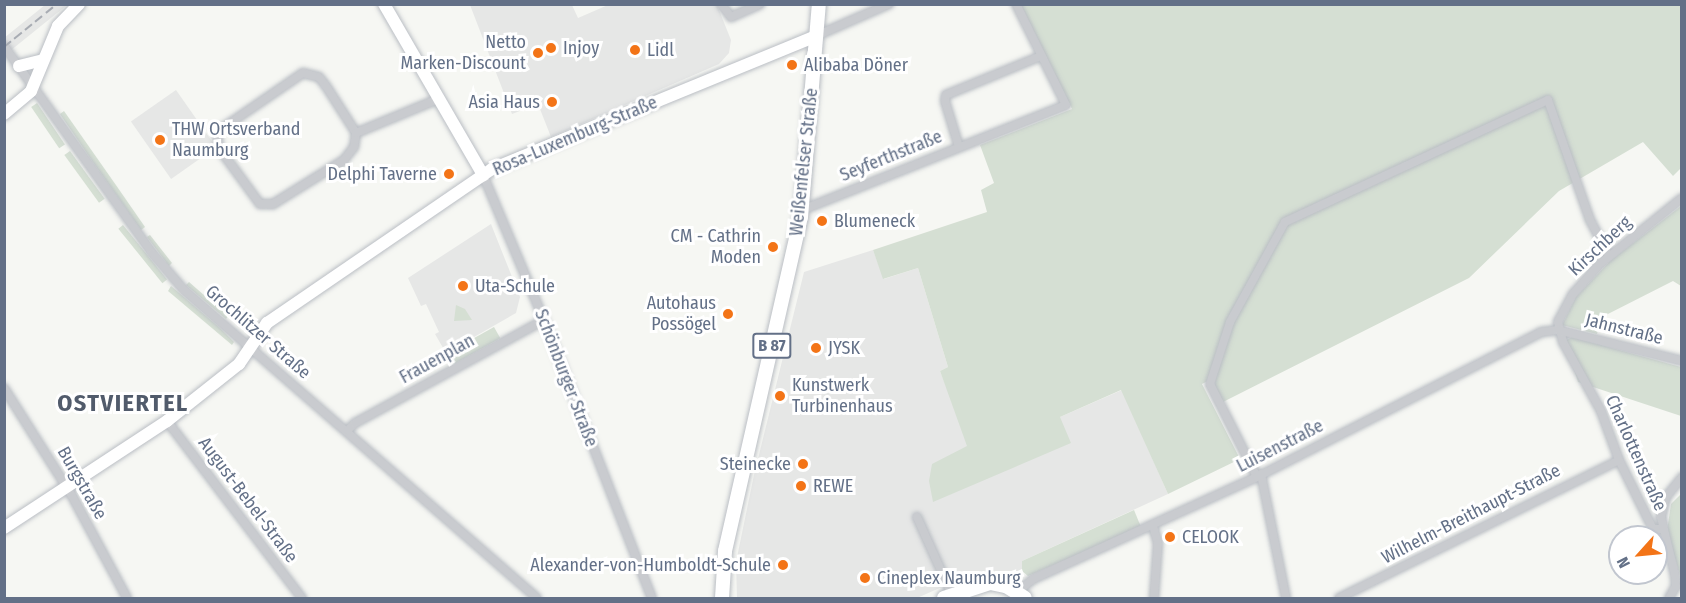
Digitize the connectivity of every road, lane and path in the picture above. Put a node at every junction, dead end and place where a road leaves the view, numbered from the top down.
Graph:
1 (80, 4) edge
2 (384, 4) edge
3 (722, 4) edge
4 (760, 4) edge
5 (819, 4) edge
6 (889, 4) edge
7 (1016, 4) edge
8 (816, 36) junction
9 (4, 46) edge
10 (1041, 56) junction
11 (43, 60) junction
12 (19, 66) junction
13 (33, 86) junction
14 (438, 99) junction
15 (4, 114) edge
16 (356, 133) junction
17 (959, 147) junction
18 (483, 175) junction
19 (1682, 198) edge
20 (802, 210) junction
21 (1609, 256) junction
22 (544, 320) junction
23 (1558, 330) junction
24 (249, 347) junction
25 (1682, 361) edge
26 (4, 388) edge
27 (167, 421) junction
28 (348, 430) junction
29 (1619, 460) junction
30 (1259, 476) junction
31 (1682, 477) edge
32 (68, 488) junction
33 (917, 517) dead end
34 (1651, 525) edge
35 (1662, 525) edge
36 (1153, 526) junction
37 (4, 528) edge
38 (1668, 551) edge
39 (1679, 586) edge
40 (1021, 595) edge
41 (948, 597) edge
42 (127, 598) edge
43 (302, 598) edge
44 (537, 598) edge
45 (652, 598) edge
46 (722, 598) edge
47 (1154, 598) edge
48 (1286, 598) edge
49 (1339, 598) edge
50 (1670, 598) edge

1 - 11 main road
2 - 14 main road, Schönburger Straße
3 - 4 street
5 - 8 main road, Weißenfelser Straße / B 87
6 - 8 street
7 - 10 street, Seyferthstraße
8 - 18 main road, Rosa-Luxemburg-Straße
8 - 20 main road, Weißenfelser Straße / B 87
9 - 12 street, Grochlitzer Straße
10 - 17 street, Seyferthstraße
10 - 17 street, Seyferthstraße
11 - 12 main road
11 - 13 main road
12 - 13 street, Grochlitzer Straße
13 - 15 main road
13 - 24 street, Grochlitzer Straße
14 - 16 street
14 - 18 main road, Schönburger Straße
16 - 16 street
17 - 20 street, Seyferthstraße
18 - 22 street, Schönburger Straße
18 - 24 main road, Rosa-Luxemburg-Straße
19 - 21 street, Kirschberg
20 - 46 main road, Weißenfelser Straße / B 87
21 - 23 street, Kirschberg
21 - 30 street
22 - 28 street, Frauenplan
22 - 45 street, Schönburger Straße
23 - 25 street, Jahnstraße
23 - 29 street, Charlottenstraße
23 - 30 street, Luisenstraße
24 - 27 main road, Rosa-Luxemburg-Straße
24 - 28 street, Grochlitzer Straße
26 - 32 street, Burgstraße
27 - 32 main road
27 - 43 street, August-Bebel-Straße
28 - 44 street, Grochlitzer Straße
29 - 34 street, Charlottenstraße
29 - 49 street, Wilhelm-Breithaupt-Straße
30 - 36 street, Luisenstraße
30 - 48 street
31 - 35 street
32 - 37 main road
32 - 42 street, Burgstraße
33 - 41 street
36 - 40 street, Luisenstraße
36 - 47 street
38 - 39 street, Charlottenstraße
39 - 50 street
40 - 41 main road

